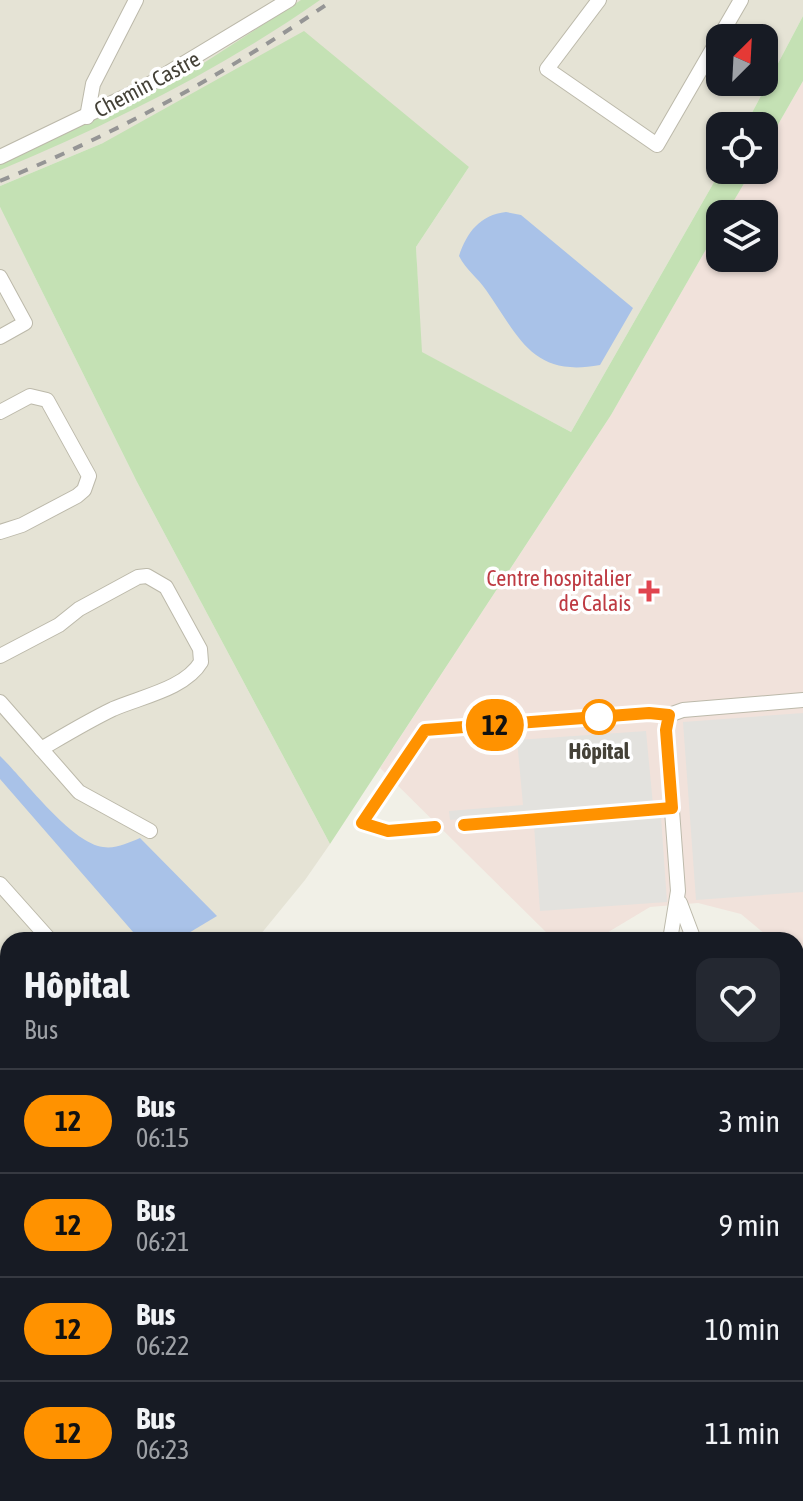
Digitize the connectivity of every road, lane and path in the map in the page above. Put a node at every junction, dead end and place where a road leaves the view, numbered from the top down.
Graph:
1 (136, 0) edge
2 (289, 0) edge
3 (599, 0) edge
4 (741, 0) edge
5 (87, 117) junction
6 (0, 157) edge
7 (0, 277) edge
8 (0, 337) edge
9 (0, 412) edge
10 (0, 532) edge
11 (0, 656) edge
12 (803, 700) edge
13 (0, 702) edge
14 (41, 749) junction
15 (150, 831) dead end
16 (0, 884) edge
17 (678, 891) junction
18 (43, 932) edge
19 (671, 932) edge
20 (691, 932) edge

1 - 5 street
2 - 5 street, Chemin Castre
3 - 4 street
5 - 6 street, Chemin Castre
7 - 8 street
9 - 10 street
11 - 14 street
12 - 17 street
13 - 14 street
14 - 15 street
16 - 18 street
17 - 19 street
17 - 20 street

